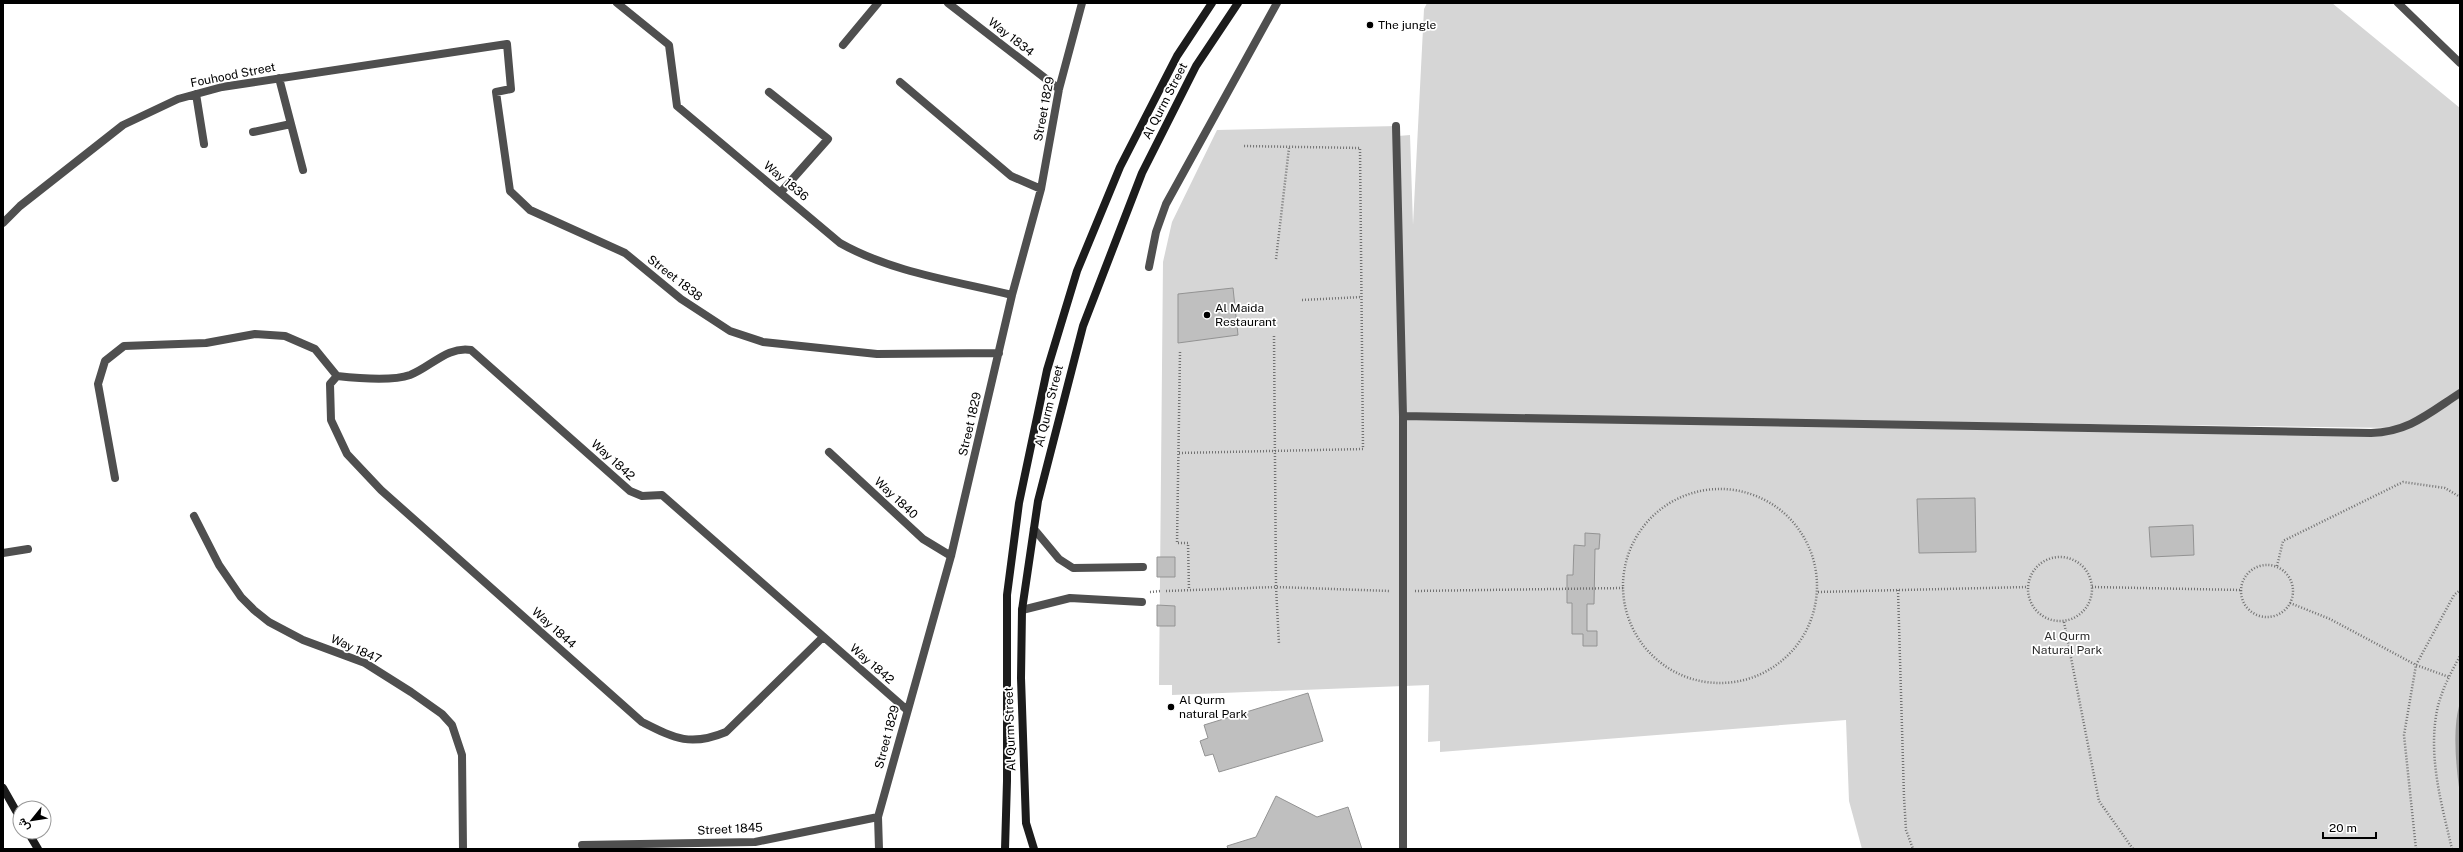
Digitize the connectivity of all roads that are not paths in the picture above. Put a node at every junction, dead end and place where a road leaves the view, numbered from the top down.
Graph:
1 (617, 3) edge
2 (878, 3) edge
3 (948, 3) edge
4 (1082, 3) edge
5 (1212, 3) edge
6 (1238, 3) edge
7 (1277, 3) edge
8 (2398, 3) edge
9 (507, 44) joint
10 (843, 45) dead end
11 (2460, 63) edge
12 (279, 78) junction
13 (900, 82) dead end
14 (1059, 89) junction
15 (769, 92) dead end
16 (196, 94) junction
17 (291, 124) junction
18 (1396, 126) dead end
19 (253, 132) dead end
20 (204, 144) dead end
21 (304, 170) dead end
22 (1042, 189) junction
23 (781, 192) junction
24 (3, 223) edge
25 (1150, 267) dead end
26 (1012, 295) junction
27 (999, 353) junction
28 (337, 376) junction
29 (2460, 393) edge
30 (1402, 416) junction
31 (829, 452) dead end
32 (115, 478) dead end
33 (194, 516) dead end
34 (1034, 529) junction
35 (28, 549) dead end
36 (3, 553) edge
37 (951, 556) junction
38 (1143, 567) dead end
39 (1142, 602) dead end
40 (1022, 610) junction
41 (823, 637) junction
42 (907, 710) junction
43 (3, 788) edge
44 (12, 804) edge
45 (878, 817) junction
46 (33, 840) edge
47 (582, 845) dead end
48 (38, 849) edge
49 (463, 849) edge
50 (879, 849) edge
51 (1005, 849) edge
52 (1034, 849) edge
53 (1403, 849) edge

1 - 23 street, Way 1836
2 - 10 street
3 - 14 street, Way 1834
4 - 14 street, Street 1829
5 - 51 main road, Al Qurm Street
6 - 34 main road, Al Qurm Street
7 - 25 street
8 - 11 street
9 - 12 street, Fouhood Street
9 - 27 street, Street 1838
12 - 16 street, Fouhood Street
12 - 17 street
13 - 22 street
14 - 22 street, Street 1829
15 - 23 street
16 - 20 street
16 - 24 street, Fouhood Street
17 - 19 street
17 - 21 street
18 - 30 street
22 - 26 street, Street 1829
23 - 26 street, Way 1836
26 - 27 street, Street 1829
27 - 37 street, Street 1829
28 - 32 street
28 - 41 street, Way 1842
28 - 41 street, Way 1844
29 - 30 street
30 - 53 street
31 - 37 street, Way 1840
33 - 49 street, Way 1847
34 - 38 street
34 - 40 main road, Al Qurm Street
35 - 36 street
37 - 42 street, Street 1829
39 - 40 street
40 - 52 main road, Al Qurm Street
41 - 42 street, Way 1842
42 - 45 street, Street 1829
43 - 44 main road
45 - 47 street, Street 1845
45 - 50 street, Street 1829
46 - 48 main road

